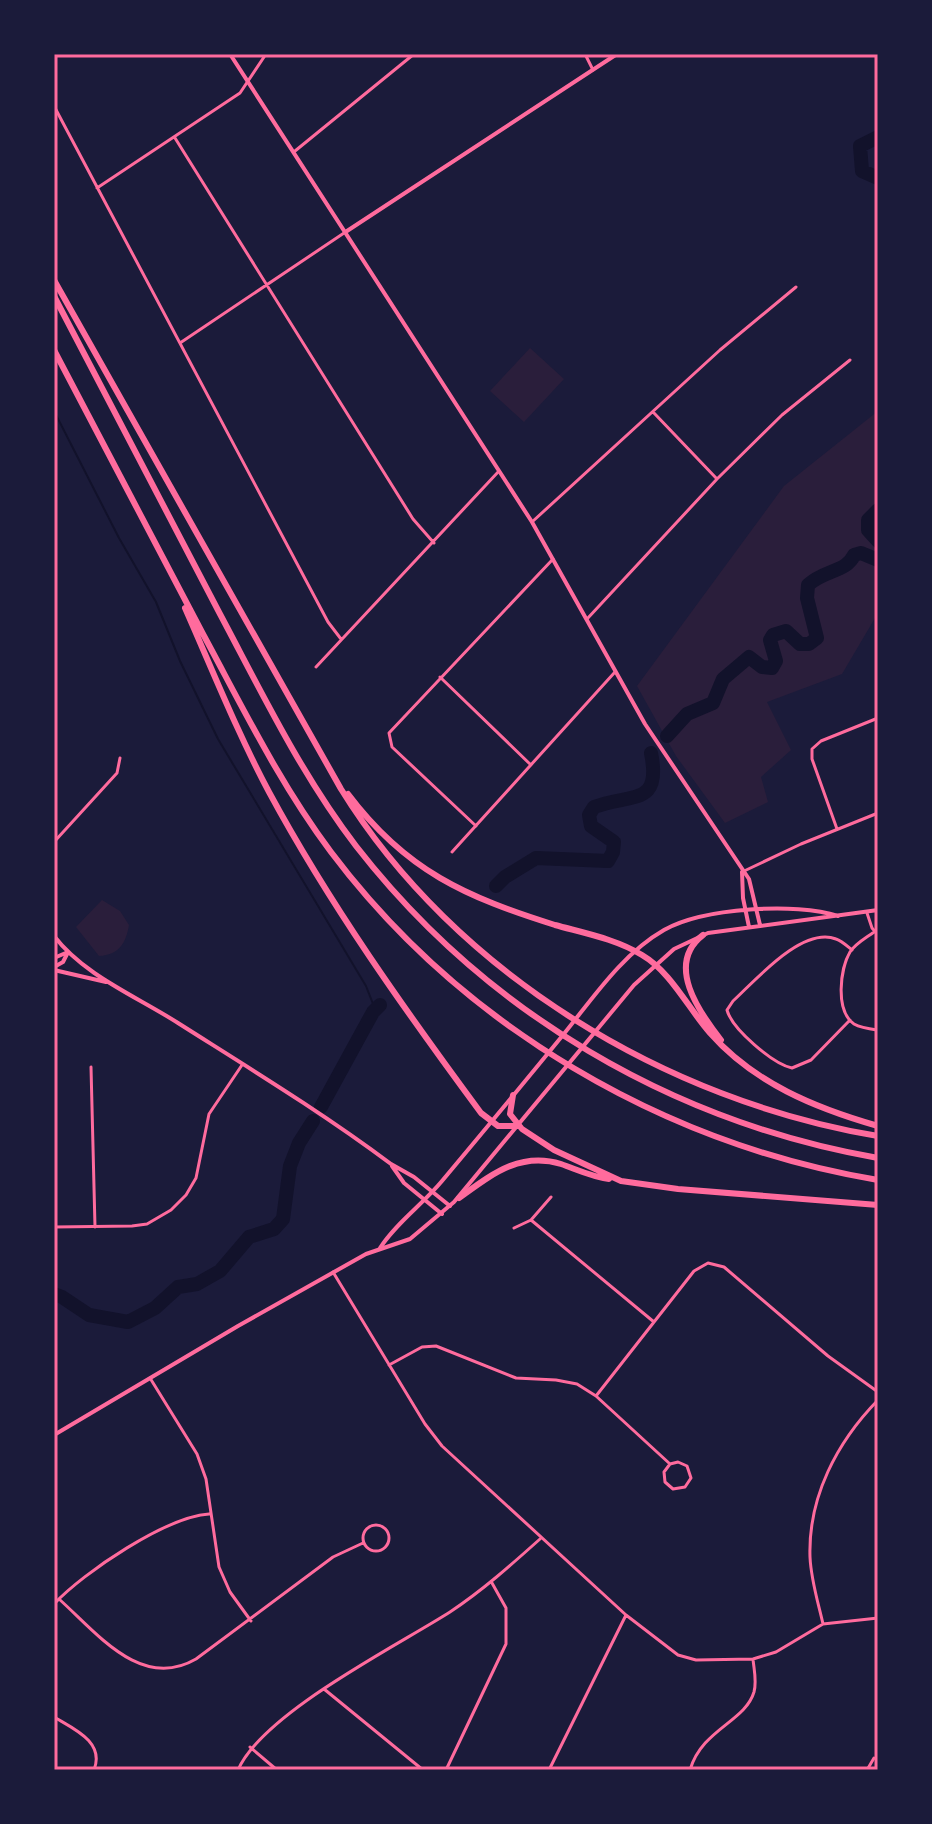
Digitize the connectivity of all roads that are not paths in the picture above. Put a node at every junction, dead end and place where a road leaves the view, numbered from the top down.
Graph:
1 (230, 54) edge
2 (266, 54) edge
3 (414, 54) edge
4 (585, 54) edge
5 (617, 54) edge
6 (593, 70) junction
7 (249, 82) junction
8 (54, 106) edge
9 (175, 138) junction
10 (295, 151) junction
11 (97, 188) junction
12 (347, 231) junction
13 (54, 280) edge
14 (268, 284) junction
15 (796, 287) dead end
16 (54, 296) edge
17 (180, 343) junction
18 (54, 350) edge
19 (850, 360) dead end
20 (654, 413) junction
21 (499, 471) junction
22 (717, 479) junction
23 (532, 522) junction
24 (434, 543) junction
25 (553, 559) junction
26 (168, 567) junction
27 (587, 619) junction
28 (341, 639) junction
29 (316, 667) dead end
30 (615, 672) junction
31 (440, 677) junction
32 (878, 718) edge
33 (316, 748) junction
34 (120, 758) dead end
35 (531, 765) junction
36 (878, 813) edge
37 (476, 826) junction
38 (837, 829) junction
39 (54, 842) edge
40 (452, 852) dead end
41 (742, 872) junction
42 (758, 910) junction
43 (878, 910) edge
44 (745, 911) junction
45 (867, 913) junction
46 (839, 916) junction
47 (760, 925) junction
48 (749, 927) junction
49 (876, 934) edge
50 (703, 935) junction
51 (54, 936) edge
52 (852, 950) junction
53 (635, 951) junction
54 (68, 952) junction
55 (54, 958) edge
56 (655, 964) junction
57 (54, 968) edge
58 (110, 982) junction
59 (850, 1020) junction
60 (878, 1030) edge
61 (242, 1065) junction
62 (745, 1066) junction
63 (91, 1067) dead end
64 (513, 1095) junction
65 (490, 1122) junction
66 (518, 1126) junction
67 (878, 1126) edge
68 (878, 1136) edge
69 (878, 1158) edge
70 (391, 1164) junction
71 (878, 1180) edge
72 (621, 1181) junction
73 (433, 1192) junction
74 (551, 1197) dead end
75 (459, 1198) junction
76 (425, 1200) junction
77 (878, 1205) edge
78 (450, 1206) junction
79 (442, 1214) junction
80 (531, 1220) junction
81 (54, 1227) edge
82 (95, 1227) junction
83 (514, 1228) dead end
84 (380, 1248) junction
85 (333, 1272) junction
86 (654, 1322) junction
87 (389, 1365) junction
88 (150, 1378) junction
89 (878, 1392) edge
90 (596, 1396) junction
91 (878, 1400) edge
92 (54, 1435) edge
93 (670, 1464) junction
94 (209, 1514) junction
95 (541, 1538) junction
96 (363, 1543) junction
97 (492, 1583) junction
98 (59, 1599) junction
99 (54, 1604) edge
100 (626, 1615) junction
101 (878, 1618) edge
102 (251, 1621) junction
103 (823, 1624) junction
104 (753, 1659) junction
105 (324, 1689) junction
106 (54, 1717) edge
107 (250, 1747) junction
108 (874, 1758) dead end
109 (94, 1770) edge
110 (238, 1770) edge
111 (277, 1770) edge
112 (423, 1770) edge
113 (446, 1770) edge
114 (549, 1770) edge
115 (690, 1770) edge
116 (867, 1770) edge

1 - 7 street
2 - 7 street
3 - 10 street
4 - 6 street
5 - 6 street
6 - 12 street
7 - 9 street
7 - 10 street
8 - 11 street
9 - 11 street
9 - 14 street
10 - 12 street
11 - 17 street
12 - 14 street
12 - 21 street
13 - 33 highway
14 - 17 street
14 - 24 street
15 - 20 street
16 - 69 highway
17 - 28 street
18 - 26 highway
19 - 22 street
20 - 22 street
20 - 23 street
21 - 23 street
21 - 24 street
22 - 27 street
23 - 25 street
24 - 28 street
25 - 27 street
25 - 31 street
26 - 65 highway
26 - 71 highway
27 - 30 street
28 - 29 street
30 - 35 street
30 - 41 street
31 - 35 street
31 - 37 street
32 - 38 street
33 - 53 highway
33 - 68 highway
34 - 39 street
35 - 37 street
36 - 38 street
37 - 40 street
38 - 41 street
41 - 42 street
41 - 44 street
42 - 44 street
42 - 46 street
42 - 47 street
43 - 45 street
44 - 48 street
44 - 53 street
45 - 46 street
45 - 49 street
46 - 47 street
47 - 48 street
48 - 50 street
49 - 52 street
50 - 56 street
50 - 62 highway
51 - 54 street
52 - 59 street
52 - 59 street
53 - 56 highway
53 - 64 street
54 - 55 street
54 - 57 street
54 - 58 street
56 - 62 highway
56 - 66 street
57 - 58 street
58 - 61 street
59 - 60 street
61 - 70 street
61 - 82 street
62 - 67 highway
63 - 82 street
64 - 65 street
64 - 66 highway
65 - 66 highway
65 - 73 street
66 - 72 highway
66 - 75 street
70 - 73 street
70 - 76 street
72 - 75 highway
72 - 77 highway
73 - 76 street
73 - 78 street
74 - 80 street
75 - 78 street
76 - 79 street
76 - 84 street
78 - 79 street
79 - 84 street
80 - 83 street
80 - 86 street
81 - 82 street
84 - 85 street
85 - 87 street
85 - 88 street
86 - 89 street
86 - 90 street
87 - 90 street
87 - 95 street
88 - 92 street
88 - 94 street
90 - 93 street
91 - 103 street
93 - 93 street
94 - 98 street
94 - 102 street
95 - 97 street
95 - 100 street
96 - 96 street
96 - 102 street
97 - 105 street
97 - 113 street
98 - 99 street
98 - 102 street
100 - 104 street
100 - 114 street
101 - 103 street
103 - 104 street
104 - 115 street
105 - 107 street
105 - 112 street
106 - 109 street
107 - 110 street
107 - 111 street
108 - 116 street

